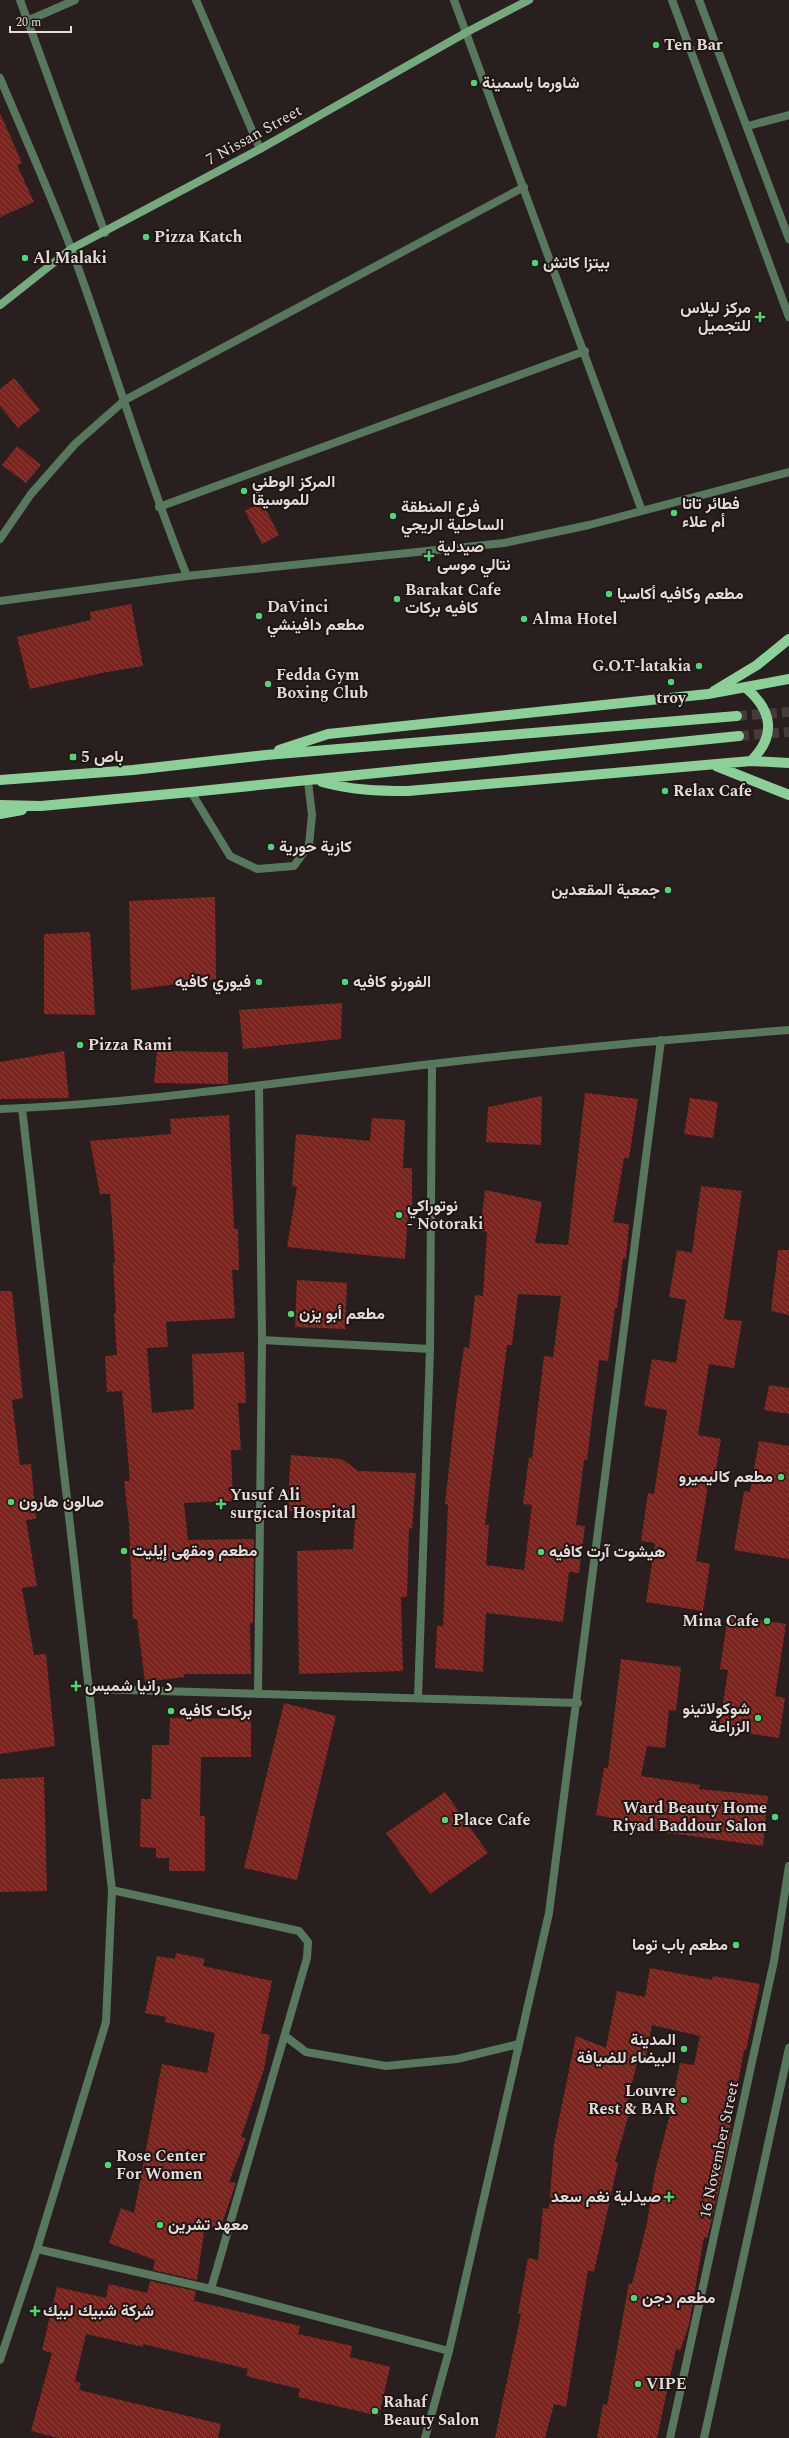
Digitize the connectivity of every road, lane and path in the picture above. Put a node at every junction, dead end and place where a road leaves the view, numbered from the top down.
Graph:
1 (20, 0) edge
2 (75, 0) edge
3 (196, 0) edge
4 (454, 0) edge
5 (529, 0) edge
6 (672, 0) edge
7 (699, 0) edge
8 (27, 21) junction
9 (467, 32) junction
10 (0, 78) edge
11 (789, 115) edge
12 (748, 126) junction
13 (260, 149) junction
14 (524, 187) junction
15 (104, 232) junction
16 (789, 239) edge
17 (71, 250) junction
18 (0, 305) edge
19 (789, 317) edge
20 (585, 351) junction
21 (125, 400) junction
22 (789, 472) edge
23 (159, 507) junction
24 (642, 511) junction
25 (0, 539) edge
26 (187, 576) junction
27 (0, 601) edge
28 (789, 639) edge
29 (789, 679) edge
30 (746, 688) junction
31 (708, 694) junction
32 (737, 716) tunnel mouth
33 (738, 736) tunnel mouth
34 (266, 755) junction
35 (751, 761) junction
36 (789, 763) edge
37 (713, 765) junction
38 (0, 780) edge
39 (312, 780) junction
40 (191, 792) junction
41 (789, 795) edge
42 (0, 805) edge
43 (41, 806) junction
44 (0, 814) edge
45 (789, 1030) edge
46 (661, 1040) junction
47 (432, 1064) junction
48 (259, 1087) junction
49 (22, 1108) junction
50 (0, 1109) edge
51 (262, 1340) junction
52 (430, 1349) junction
53 (90, 1689) junction
54 (258, 1694) junction
55 (418, 1698) junction
56 (578, 1703) junction
57 (789, 1866) edge
58 (112, 1890) junction
59 (285, 2036) junction
60 (519, 2044) junction
61 (789, 2048) edge
62 (37, 2249) junction
63 (210, 2289) junction
64 (449, 2351) junction
65 (0, 2360) edge
66 (424, 2438) edge
67 (670, 2438) edge
68 (704, 2438) edge

1 - 8 street
2 - 8 street
3 - 13 street
4 - 9 street
5 - 9 main road, 7 Nissan Street
6 - 19 street
7 - 12 street
8 - 15 street
9 - 13 main road, 7 Nissan Street
9 - 14 street
10 - 17 street
11 - 12 street
12 - 16 street
13 - 15 main road, 7 Nissan Street
14 - 20 street
14 - 21 street
15 - 17 main road, 7 Nissan Street
17 - 18 main road, 7 Nissan Street
17 - 21 street
20 - 23 street
20 - 24 street
21 - 23 street
21 - 25 street
22 - 24 street
23 - 26 street
24 - 26 street
26 - 27 street
28 - 31 main road
29 - 30 main road
30 - 31 main road
30 - 35 main road
31 - 34 main road
32 - 34 main road
33 - 39 main road
34 - 38 main road
35 - 36 main road
35 - 37 main road
37 - 39 main road
37 - 41 main road
39 - 40 main road
39 - 40 street
40 - 43 main road
42 - 43 main road
43 - 44 main road
45 - 46 street
46 - 47 street
46 - 56 street
47 - 48 street
47 - 52 street
48 - 49 street
48 - 51 street
49 - 50 street
49 - 53 street
51 - 52 street
51 - 54 street
52 - 55 street
53 - 54 street
53 - 58 street
54 - 55 street
55 - 56 street
56 - 60 street
57 - 67 street, 16 November Street
58 - 59 street
58 - 62 street
59 - 60 street
59 - 63 street
60 - 64 street
61 - 68 street
62 - 63 street
62 - 65 street
63 - 64 street
64 - 66 street

